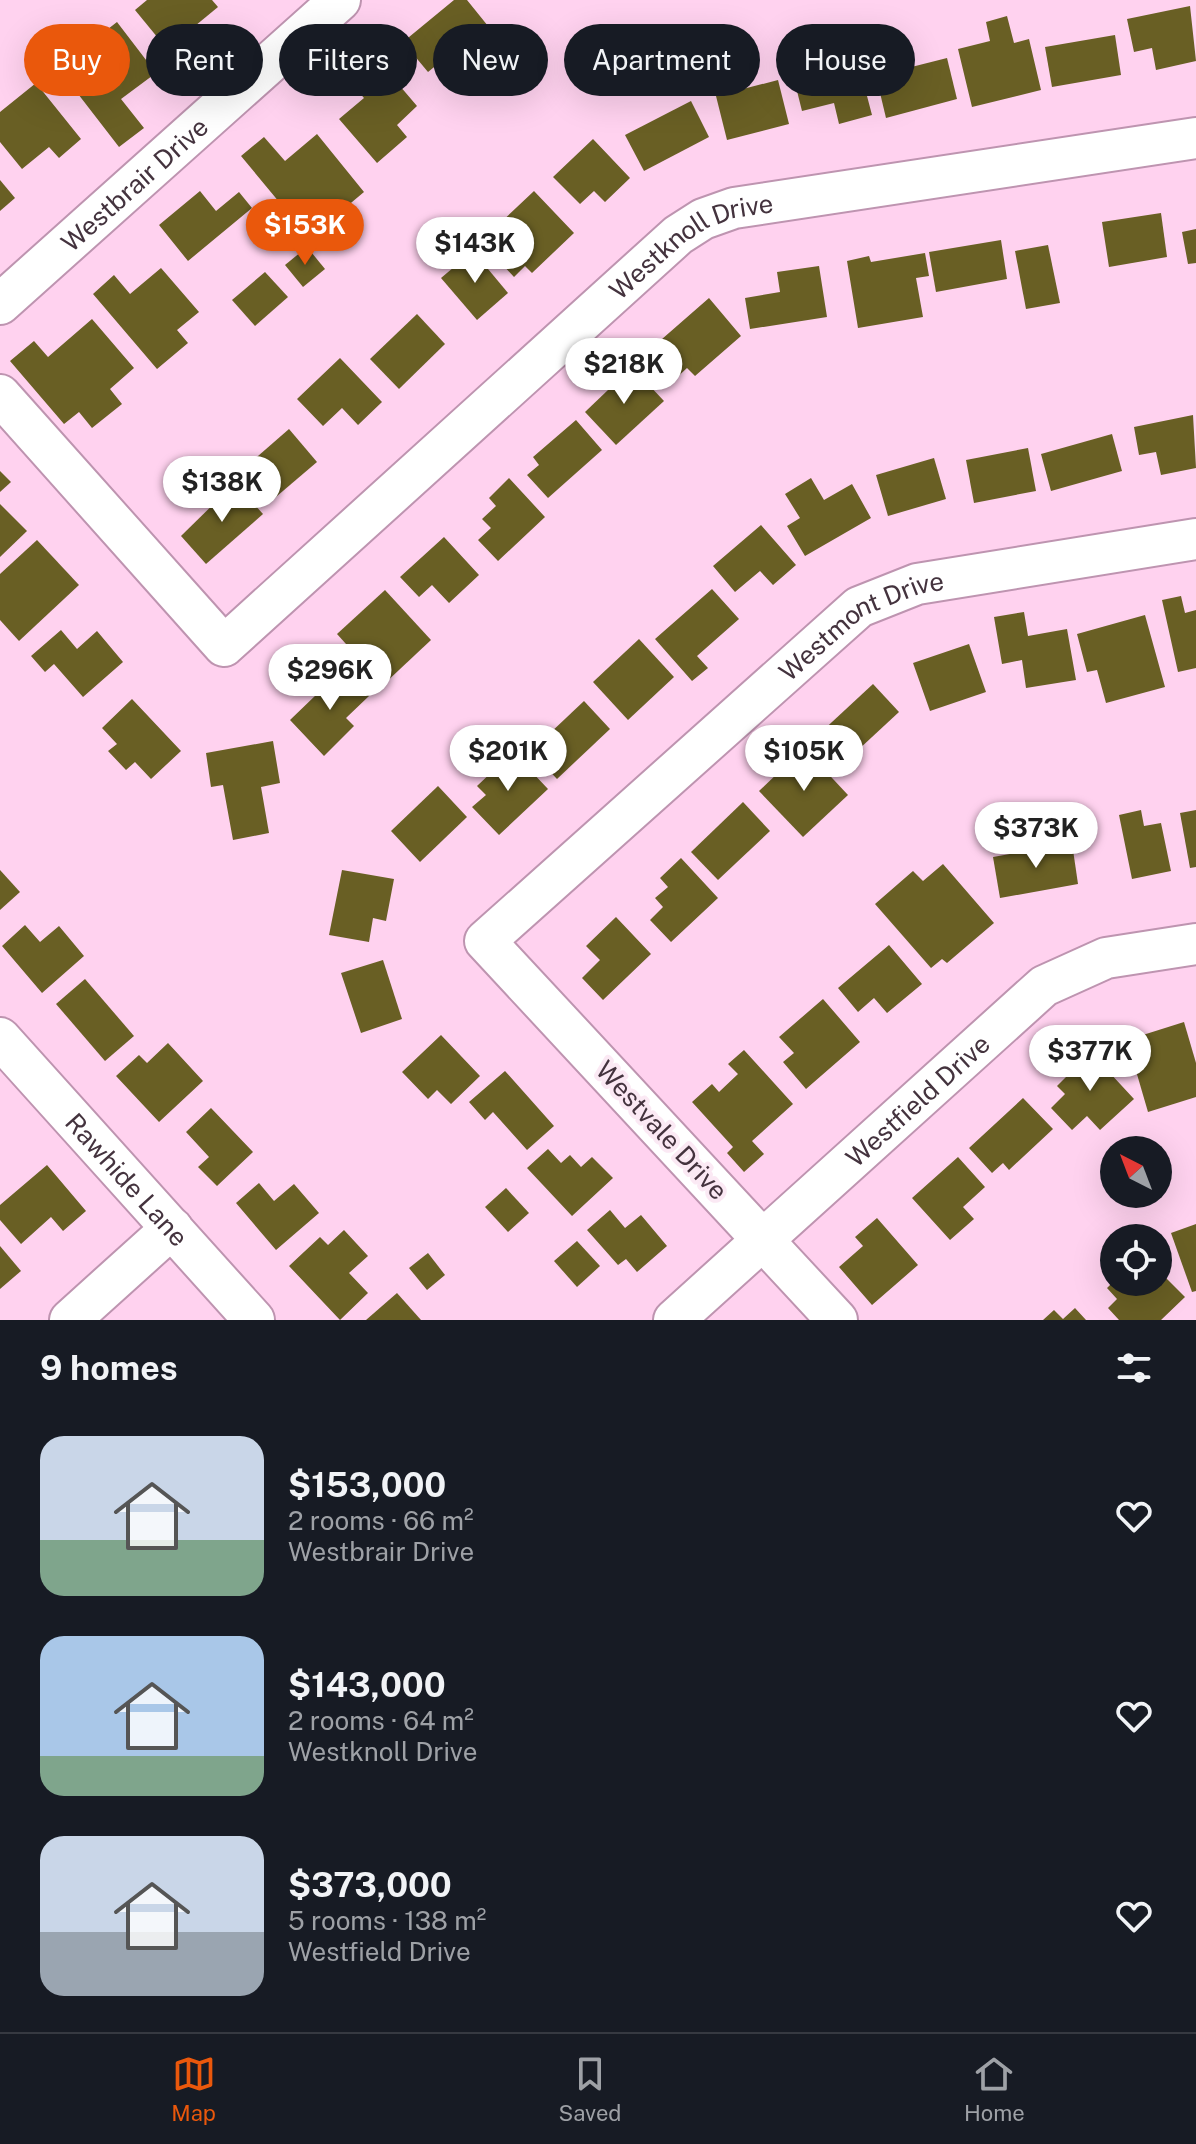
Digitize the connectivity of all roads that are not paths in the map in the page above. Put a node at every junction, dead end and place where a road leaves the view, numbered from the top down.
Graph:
1 (340, 0) edge
2 (1196, 138) edge
3 (0, 304) edge
4 (0, 395) edge
5 (1196, 539) edge
6 (485, 941) joint
7 (1196, 944) edge
8 (0, 1038) edge
9 (172, 1228) junction
10 (764, 1238) junction
11 (70, 1320) edge
12 (254, 1320) edge
13 (674, 1320) edge
14 (837, 1320) edge

1 - 3 street, Westbrair Drive
2 - 4 street, Westknoll Drive
5 - 6 street, Westmont Drive
6 - 10 street, Westvale Drive
7 - 10 street, Westfield Drive
8 - 9 street, Rawhide Lane
9 - 11 street
9 - 12 street, Rawhide Lane
10 - 13 street, Westfield Drive
10 - 14 street, Westvale Drive

